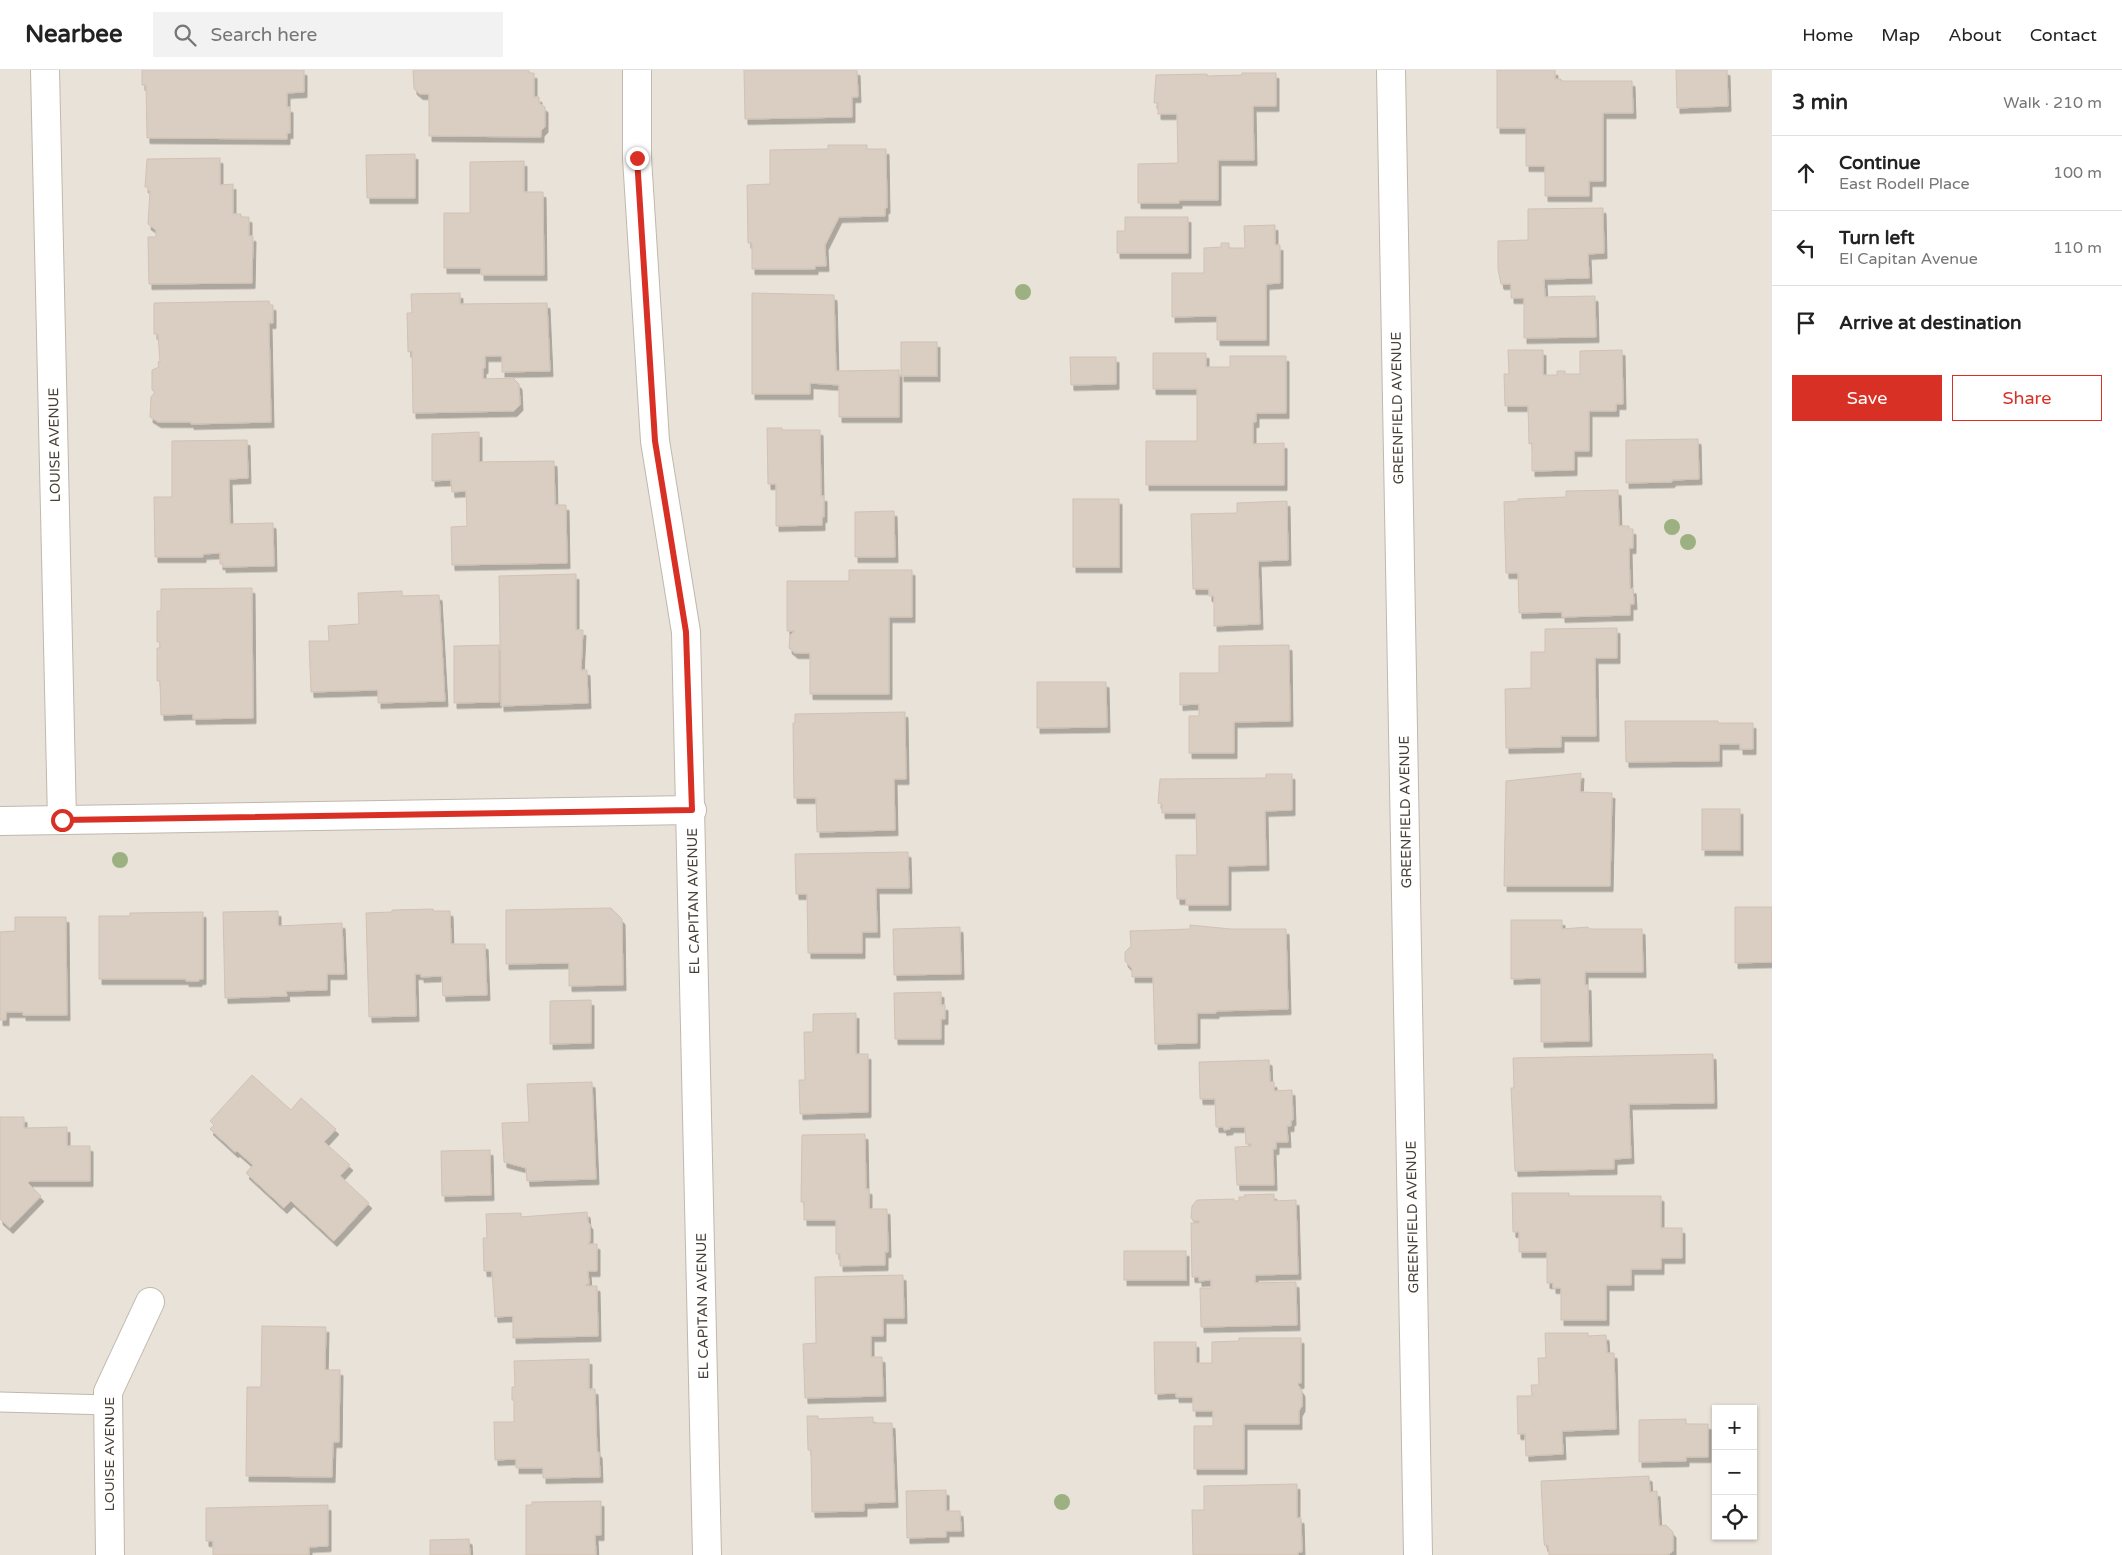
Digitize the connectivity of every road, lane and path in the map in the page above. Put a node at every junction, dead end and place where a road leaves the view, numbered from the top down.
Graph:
1 (45, 70) edge
2 (637, 70) edge
3 (1391, 70) edge
4 (692, 810) junction
5 (62, 820) junction
6 (0, 821) edge
7 (150, 1302) dead end
8 (0, 1402) edge
9 (108, 1405) junction
10 (110, 1555) edge
11 (707, 1555) edge
12 (1418, 1555) edge

1 - 5 street, LOUISE AVENUE
2 - 4 street, EL CAPITAN AVENUE
3 - 12 street, GREENFIELD AVENUE
4 - 5 street
4 - 11 street, EL CAPITAN AVENUE
5 - 6 street
7 - 9 street, LOUISE AVENUE
8 - 9 lane
9 - 10 street, LOUISE AVENUE

